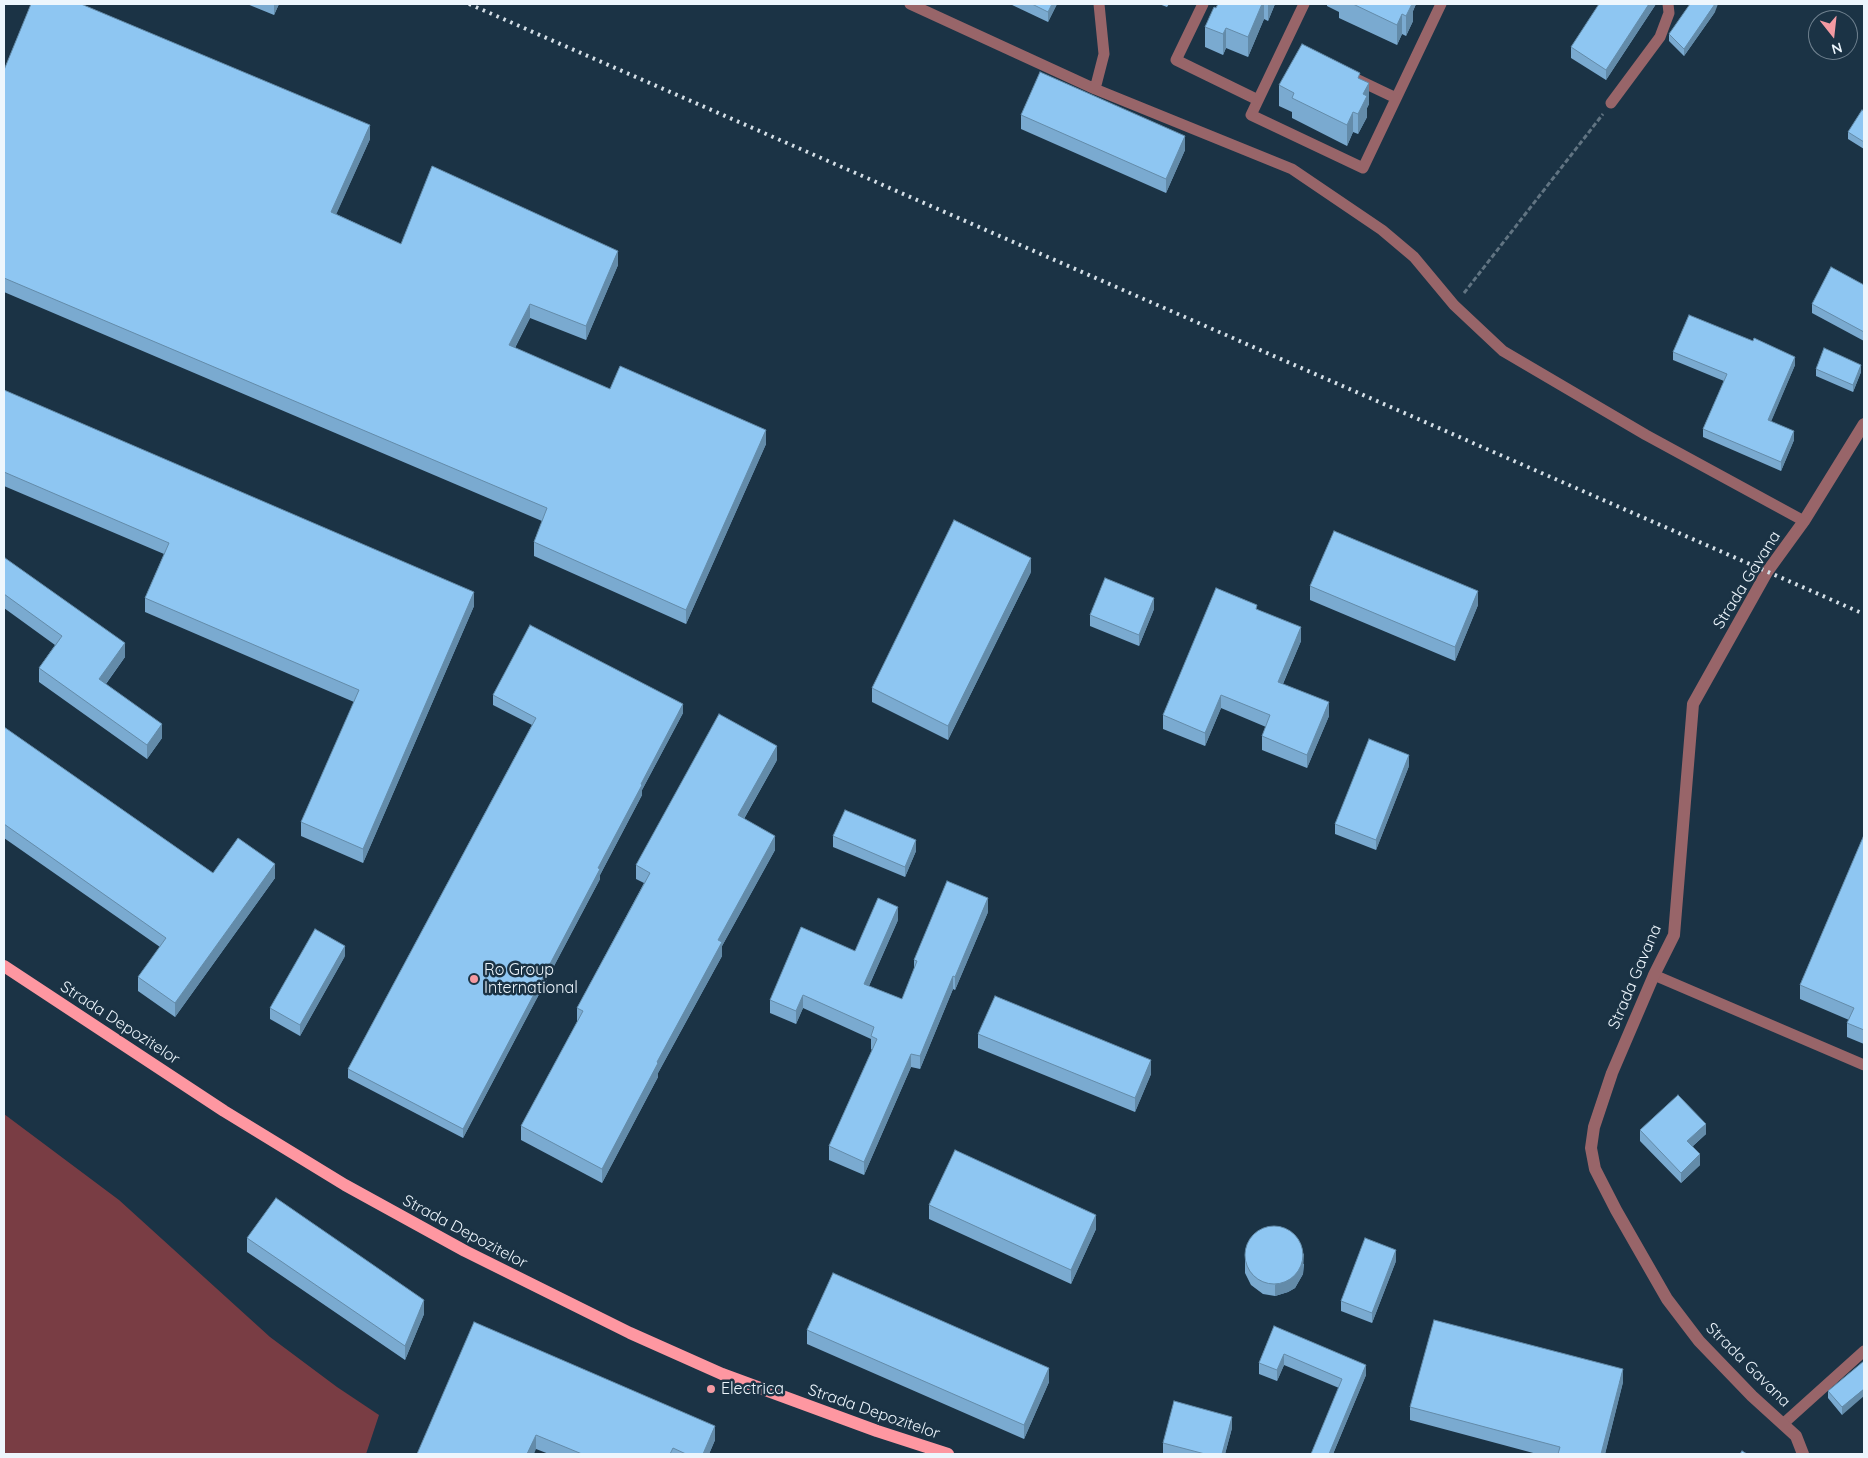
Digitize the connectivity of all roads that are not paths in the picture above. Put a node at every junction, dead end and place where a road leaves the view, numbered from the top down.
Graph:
1 (910, 4) edge
2 (1099, 4) edge
3 (1203, 4) edge
4 (1304, 4) edge
5 (1441, 4) edge
6 (1668, 4) edge
7 (1345, 73) edge
8 (1096, 89) junction
9 (1396, 98) junction
10 (1258, 100) junction
11 (1611, 103) road end
12 (1864, 424) edge
13 (1804, 521) junction
14 (4, 966) edge
15 (1654, 976) junction
16 (1864, 1065) edge
17 (1864, 1351) edge
18 (1784, 1423) junction
19 (1804, 1453) edge
20 (948, 1454) edge

1 - 8 lane
2 - 8 lane
3 - 10 lane
4 - 10 lane
5 - 9 lane
6 - 11 lane
7 - 9 lane
8 - 13 lane
9 - 10 lane
12 - 13 street, Strada Gavana
13 - 15 street, Strada Gavana
14 - 20 main road, Strada Depozitelor
15 - 16 lane
15 - 18 street, Strada Gavana
17 - 18 lane
18 - 19 street, Strada Gavana

